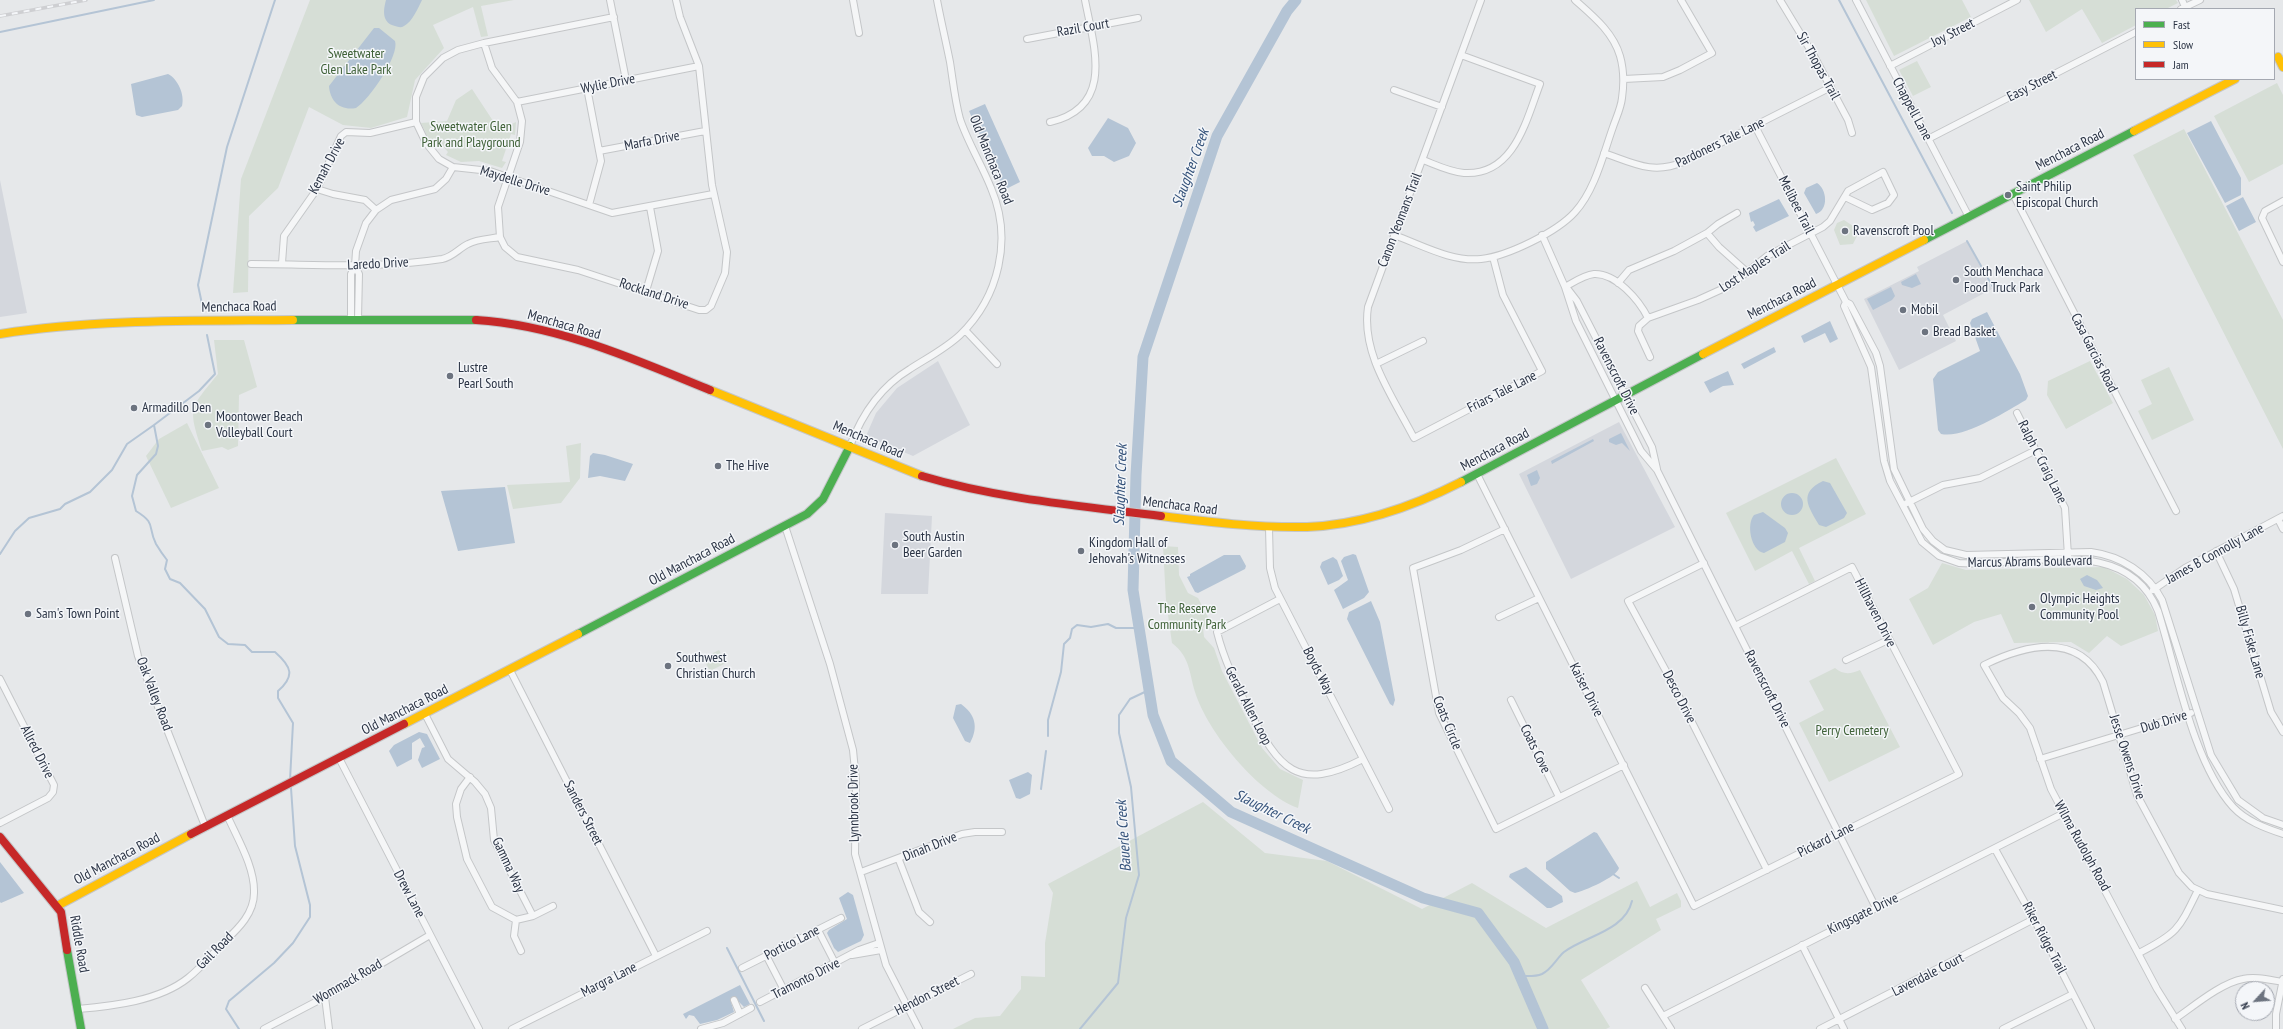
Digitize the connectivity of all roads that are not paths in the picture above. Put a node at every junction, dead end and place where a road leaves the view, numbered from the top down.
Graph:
1 (610, 0) edge
2 (676, 0) edge
3 (854, 0) edge
4 (938, 0) edge
5 (1085, 0) edge
6 (1481, 0) edge
7 (1575, 0) edge
8 (1682, 0) edge
9 (1780, 0) edge
10 (1856, 0) edge
11 (2017, 0) edge
12 (2182, 0) edge
13 (2200, 0) edge
14 (2184, 8) edge
15 (614, 17) junction
16 (1138, 18) dead end
17 (1090, 27) junction
18 (859, 33) dead end
19 (2135, 33) edge
20 (1027, 38) dead end
21 (484, 42) junction
22 (1461, 55) junction
23 (2278, 57) edge
24 (699, 66) junction
25 (1890, 66) junction
26 (2283, 67) edge
27 (1624, 79) junction
28 (626, 80) junction
29 (2224, 82) edge
30 (1831, 87) junction
31 (587, 88) junction
32 (1394, 90) dead end
33 (517, 102) junction
34 (1442, 107) junction
35 (416, 122) junction
36 (1050, 122) dead end
37 (1755, 126) junction
38 (705, 131) junction
39 (1852, 133) dead end
40 (1928, 139) junction
41 (600, 151) junction
42 (1604, 153) junction
43 (1423, 160) junction
44 (453, 168) junction
45 (508, 177) junction
46 (317, 188) junction
47 (713, 194) junction
48 (2013, 194) junction
49 (1845, 197) junction
50 (2283, 201) edge
51 (589, 205) junction
52 (650, 207) junction
53 (376, 210) junction
54 (1738, 213) dead end
55 (1969, 217) junction
56 (1707, 233) junction
57 (1810, 234) junction
58 (1394, 235) junction
59 (1542, 235) junction
60 (500, 237) junction
61 (1493, 257) junction
62 (2282, 259) edge
63 (282, 263) junction
64 (251, 264) dead end
65 (355, 266) junction
66 (1747, 272) junction
67 (1618, 283) junction
68 (1837, 285) junction
69 (1565, 286) junction
70 (646, 292) junction
71 (1846, 302) junction
72 (1648, 318) junction
73 (354, 319) junction
74 (965, 330) junction
75 (0, 334) edge
76 (1423, 341) dead end
77 (1650, 357) dead end
78 (997, 364) dead end
79 (1376, 364) junction
80 (1626, 395) junction
81 (1616, 400) junction
82 (2017, 413) dead end
83 (1414, 438) joint
84 (850, 446) junction
85 (2036, 450) junction
86 (1657, 470) junction
87 (1478, 474) junction
88 (1910, 501) junction
89 (1902, 505) junction
90 (2176, 511) dead end
91 (2280, 518) edge
92 (785, 526) junction
93 (1269, 528) junction
94 (1505, 529) junction
95 (2283, 529) edge
96 (2216, 551) junction
97 (2068, 552) junction
98 (115, 558) dead end
99 (2068, 560) junction
100 (1704, 563) junction
101 (2155, 588) junction
102 (2148, 593) junction
103 (1539, 598) junction
104 (1280, 599) junction
105 (1499, 617) dead end
106 (1735, 626) junction
107 (1888, 640) junction
108 (1846, 660) dead end
109 (1984, 665) joint
110 (510, 670) junction
111 (0, 680) edge
112 (1511, 700) dead end
113 (2197, 712) junction
114 (425, 714) junction
115 (2188, 714) junction
116 (2283, 732) edge
117 (2119, 735) junction
118 (339, 758) junction
119 (1363, 759) junction
120 (2040, 759) junction
121 (1624, 765) junction
122 (1958, 774) joint
123 (470, 777) junction
124 (1559, 797) junction
125 (1389, 809) dead end
126 (2064, 813) junction
127 (228, 815) junction
128 (0, 823) edge
129 (2283, 825) edge
130 (205, 826) junction
131 (1002, 832) dead end
132 (1839, 834) junction
133 (2283, 834) edge
134 (0, 837) edge
135 (1995, 849) junction
136 (899, 860) junction
137 (1767, 870) junction
138 (861, 872) junction
139 (2198, 890) junction
140 (57, 906) junction
141 (552, 906) dead end
142 (1694, 906) joint
143 (1876, 908) junction
144 (2283, 910) edge
145 (532, 916) junction
146 (841, 918) dead end
147 (2034, 919) junction
148 (516, 920) junction
149 (930, 922) dead end
150 (818, 930) junction
151 (707, 931) dead end
152 (430, 934) junction
153 (1802, 945) junction
154 (880, 947) junction
155 (521, 951) dead end
156 (2139, 953) junction
157 (656, 956) junction
158 (767, 957) junction
159 (835, 963) junction
160 (742, 968) dead end
161 (971, 974) dead end
162 (2283, 981) edge
163 (1645, 988) dead end
164 (784, 990) junction
165 (2073, 994) junction
166 (325, 997) junction
167 (734, 1000) dead end
168 (760, 1002) dead end
169 (907, 1006) junction
170 (751, 1008) dead end
171 (78, 1009) junction
172 (740, 1014) junction
173 (1662, 1016) junction
174 (2175, 1019) junction
175 (1839, 1020) junction
176 (80, 1029) edge
177 (264, 1029) edge
178 (329, 1029) edge
179 (479, 1029) edge
180 (512, 1029) edge
181 (701, 1029) edge
182 (862, 1029) edge
183 (919, 1029) edge
184 (1671, 1029) edge
185 (1820, 1029) edge
186 (1844, 1029) edge
187 (2003, 1029) edge
188 (2091, 1029) edge
189 (2182, 1029) edge
190 (2276, 1029) edge

1 - 15 street
2 - 24 street, Rockland Drive
3 - 18 street
4 - 74 street, Old Manchaca Road
5 - 17 street
6 - 22 street, Canon Yeomans Trail
7 - 27 street
8 - 27 street
9 - 30 street, Sir Thopas Trail
10 - 25 street, Chappell Lane
11 - 25 street, Joy Street
12 - 14 street
13 - 14 street
15 - 21 street
15 - 28 street
16 - 17 street, Razil Court
17 - 20 street, Razil Court
17 - 36 street
19 - 40 street, Easy Street
21 - 33 street
21 - 35 street
22 - 34 street, Canon Yeomans Trail
22 - 43 street
23 - 26 main road
24 - 28 street, Wylie Drive
24 - 38 street, Rockland Drive
25 - 40 street, Chappell Lane
27 - 42 street
28 - 31 street, Wylie Drive
29 - 48 main road, Menchaca Road
30 - 37 street, Pardoners Tale Lane
30 - 39 street, Sir Thopas Trail
31 - 33 street, Wylie Drive
31 - 41 street
32 - 34 street
33 - 45 street
34 - 43 street, Canon Yeomans Trail
35 - 44 street
35 - 46 street, Kemah Drive
37 - 42 street, Pardoners Tale Lane
37 - 57 street, Melibee Trail
38 - 41 street, Marfa Drive
38 - 47 street, Rockland Drive
40 - 55 street, Chappell Lane
41 - 51 street
42 - 59 street
43 - 58 street, Canon Yeomans Trail
44 - 45 street, Maydelle Drive
44 - 53 street
45 - 51 street, Maydelle Drive
45 - 60 street
46 - 53 street
46 - 63 street, Kemah Drive
47 - 52 street, Maydelle Drive
47 - 70 street, Rockland Drive
48 - 55 main road, Menchaca Road
48 - 90 street, Casa Garcias Road
49 - 49 street, Lost Maples Trail
49 - 57 street, Lost Maples Trail
50 - 62 street
51 - 52 street, Maydelle Drive
52 - 70 street
53 - 65 street
54 - 56 street
55 - 68 main road, Menchaca Road
56 - 66 street
56 - 67 street
57 - 66 street, Lost Maples Trail
57 - 68 street, Melibee Trail
58 - 61 street
58 - 79 street, Canon Yeomans Trail
59 - 61 street
59 - 69 street, Ravenscroft Drive
60 - 65 street, Laredo Drive
60 - 70 street, Rockland Drive
61 - 83 street, Friars Tale Lane
63 - 64 street, Laredo Drive
63 - 65 street, Laredo Drive
65 - 73 street
66 - 72 street, Lost Maples Trail
67 - 69 street
67 - 72 street
68 - 71 street, Marcus Abrams Boulevard
68 - 80 main road, Menchaca Road
69 - 80 street, Ravenscroft Drive
69 - 81 street, Ravenscroft Drive
71 - 88 street, Marcus Abrams Boulevard
71 - 89 street, Marcus Abrams Boulevard
72 - 77 street
73 - 75 main road, Menchaca Road
73 - 84 main road, Menchaca Road
74 - 78 street
74 - 84 street, Old Manchaca Road
76 - 79 street
79 - 83 street, Canon Yeomans Trail
80 - 81 main road, Menchaca Road
80 - 86 street, Ravenscroft Drive
81 - 86 street, Ravenscroft Drive
81 - 87 main road, Menchaca Road
82 - 85 street, Ralph C Craig Lane
84 - 92 main road, Old Manchaca Road
84 - 93 main road, Menchaca Road
85 - 88 street
85 - 97 street, Ralph C Craig Lane
86 - 100 street, Ravenscroft Drive
87 - 93 main road, Menchaca Road
87 - 94 street, Kaiser Drive
88 - 89 street
88 - 97 street, Marcus Abrams Boulevard
89 - 99 street, Marcus Abrams Boulevard
91 - 95 street
91 - 96 street, James B Connolly Lane
92 - 110 main road, Old Manchaca Road
92 - 138 street, Lynnbrook Drive
93 - 104 street, Boyds Way
94 - 103 street, Kaiser Drive
94 - 124 street, Coats Circle
96 - 101 street, James B Connolly Lane
96 - 116 street, Billy Fiske Lane
97 - 99 street, Ralph C Craig Lane
97 - 101 street, Marcus Abrams Boulevard
98 - 130 street, Oak Valley Road
99 - 102 street, Marcus Abrams Boulevard
100 - 106 street, Ravenscroft Drive
100 - 137 street, Desco Drive
101 - 102 street, James B Connolly Lane
101 - 113 street, Marcus Abrams Boulevard
102 - 115 street, Marcus Abrams Boulevard
103 - 105 street
103 - 121 street, Kaiser Drive
104 - 119 street, Boyds Way
104 - 119 street, Gerald Allen Loop
106 - 107 street, Hillhaven Drive
106 - 132 street, Ravenscroft Drive
107 - 108 street
107 - 122 street, Hillhaven Drive
109 - 117 street, Jesse Owens Drive
109 - 120 street, Wilma Rudolph Road
110 - 114 main road, Old Manchaca Road
110 - 157 street, Sanders Street
111 - 128 street, Allred Drive
112 - 124 street, Coats Cove
113 - 115 street, Dub Drive
113 - 129 street, Marcus Abrams Boulevard
114 - 118 main road, Old Manchaca Road
114 - 123 street, Gamma Way
115 - 117 street, Dub Drive
115 - 133 street, Marcus Abrams Boulevard
117 - 120 street, Dub Drive
117 - 139 street, Jesse Owens Drive
118 - 127 main road, Old Manchaca Road
118 - 152 street, Drew Lane
119 - 125 street, Boyds Way
120 - 126 street, Wilma Rudolph Road
121 - 124 street, Coats Circle
121 - 142 street, Kaiser Drive
122 - 132 street, Pickard Lane
123 - 145 street, Gamma Way
123 - 148 street
126 - 135 street, Kingsgate Drive
126 - 156 street, Wilma Rudolph Road
127 - 130 main road, Old Manchaca Road
127 - 171 street, Gail Road
130 - 140 main road, Old Manchaca Road
131 - 136 street, Dinah Drive
132 - 137 street, Pickard Lane
132 - 143 street, Ravenscroft Drive
134 - 140 main road, Riddle Road
135 - 143 street, Kingsgate Drive
135 - 147 street, Riker Ridge Trail
136 - 138 street, Dinah Drive
136 - 149 street
137 - 142 street, Pickard Lane
138 - 154 street, Lynnbrook Drive
139 - 144 street, Jesse Owens Drive
139 - 156 street
140 - 171 main road, Riddle Road
141 - 145 street
143 - 153 street, Kingsgate Drive
145 - 148 street
146 - 150 street, Portico Lane
147 - 165 street, Riker Ridge Trail
147 - 175 street, Lavendale Court
148 - 155 street
150 - 158 street, Portico Lane
150 - 159 street
151 - 157 street, Margra Lane
152 - 166 street, Wommack Road
152 - 179 street, Drew Lane
153 - 173 street, Kingsgate Drive
153 - 175 street
154 - 159 street, Tramonto Drive
154 - 169 street, Lynnbrook Drive
156 - 174 street, Wilma Rudolph Road
157 - 180 street, Margra Lane
158 - 160 street, Portico Lane
158 - 164 street
159 - 164 street, Tramonto Drive
161 - 169 street, Hendon Street
162 - 174 street
162 - 190 street
163 - 173 street
164 - 168 street, Tramonto Drive
165 - 187 street
165 - 188 street, Riker Ridge Trail
166 - 177 street, Wommack Road
166 - 178 street
167 - 172 street
169 - 182 street, Hendon Street
169 - 183 street, Lynnbrook Drive
170 - 172 street
171 - 176 main road, Riddle Road
172 - 181 street
173 - 184 street
174 - 189 street, Wilma Rudolph Road
175 - 185 street, Lavendale Court
175 - 186 street

